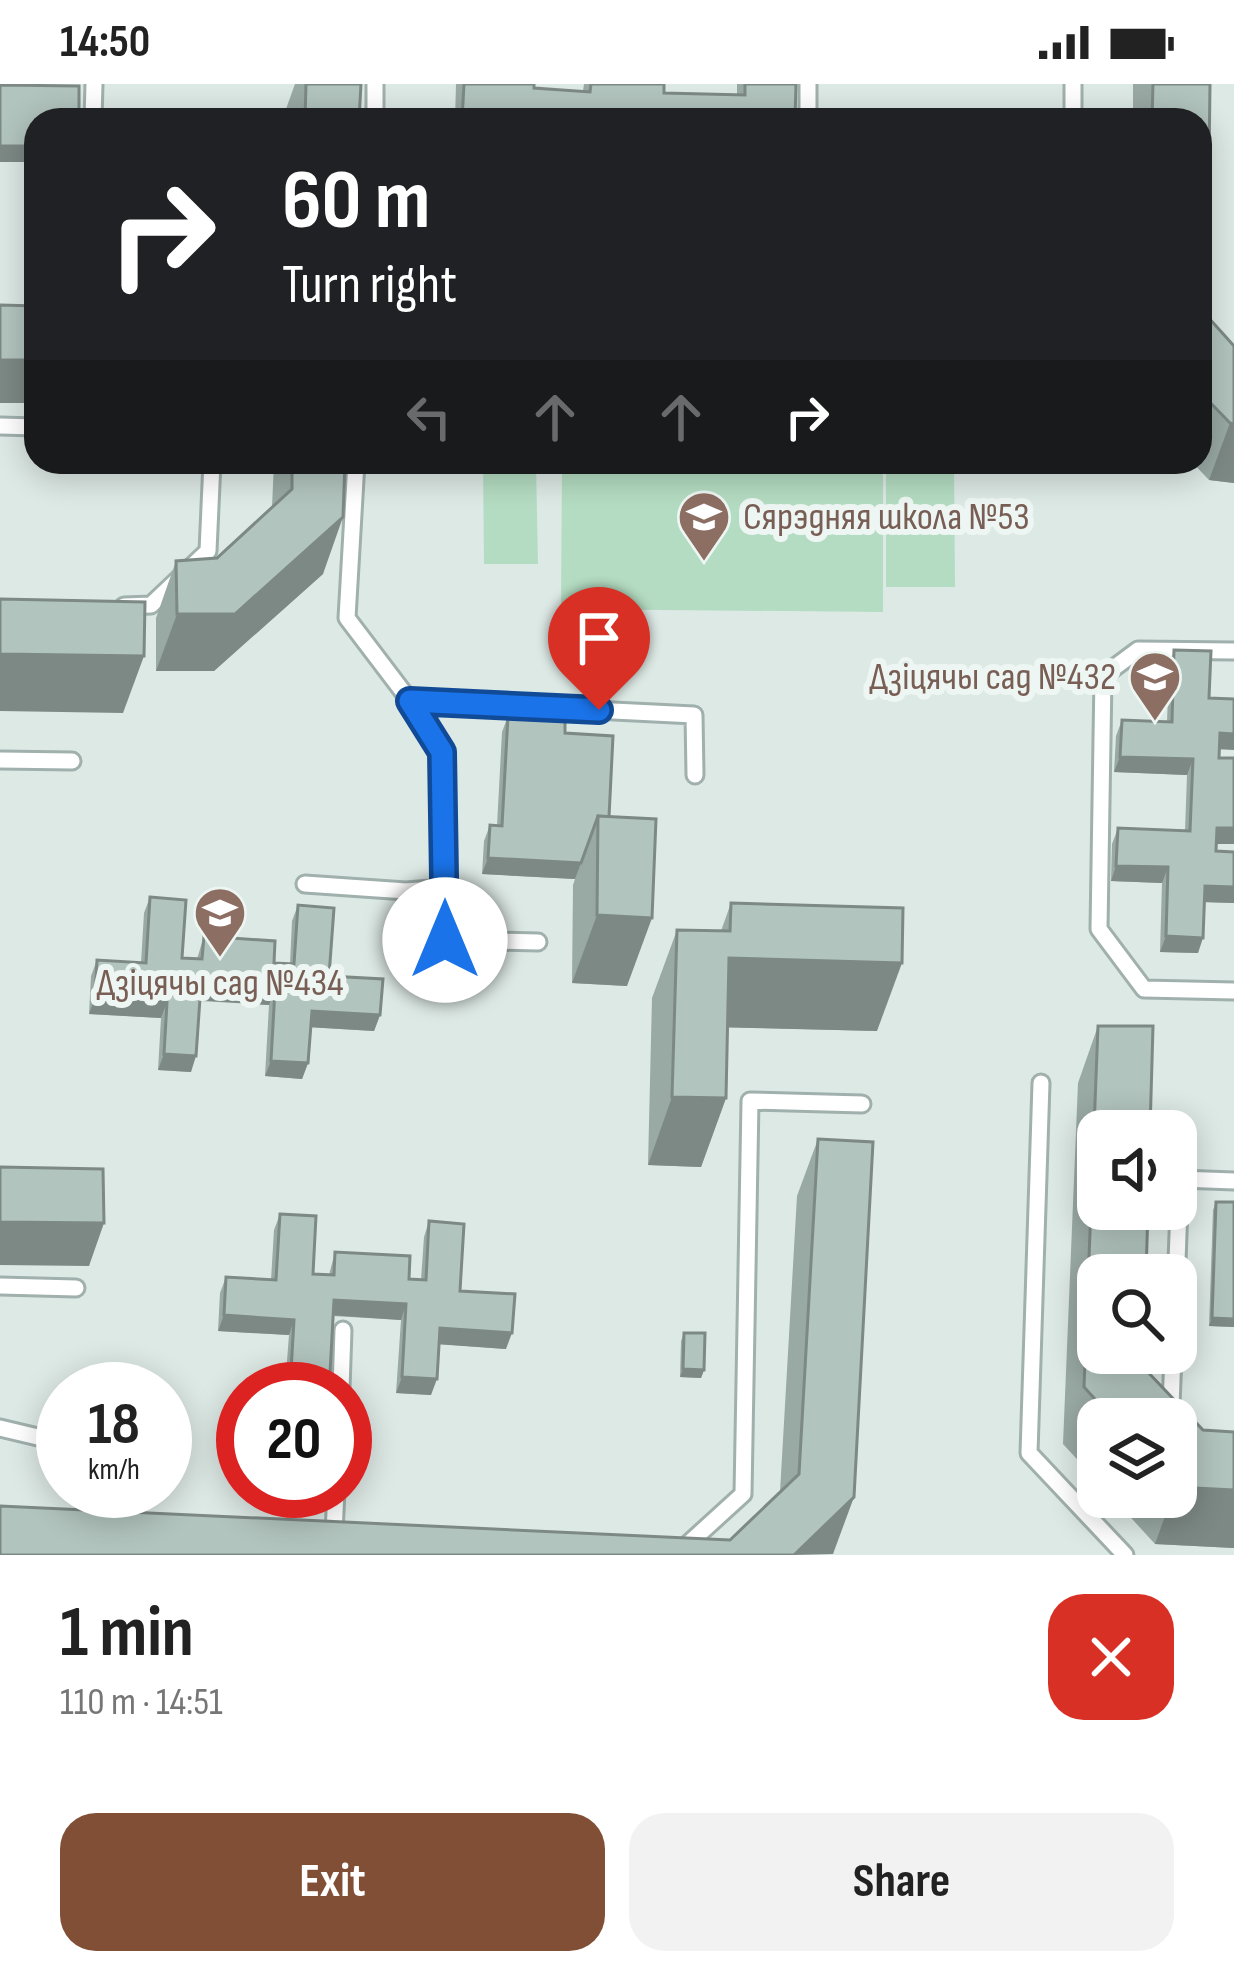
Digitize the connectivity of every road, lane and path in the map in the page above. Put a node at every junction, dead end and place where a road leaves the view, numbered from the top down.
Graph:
1 (211, 474) edge
2 (355, 474) edge
3 (95, 607) edge
4 (1234, 652) edge
5 (410, 701) junction
6 (0, 760) edge
7 (72, 761) dead end
8 (694, 775) dead end
9 (304, 884) dead end
10 (444, 888) junction
11 (538, 942) dead end
12 (1234, 991) edge
13 (1041, 1084) dead end
14 (862, 1104) dead end
15 (1234, 1181) edge
16 (1177, 1254) edge
17 (0, 1286) edge
18 (76, 1288) dead end
19 (344, 1330) dead end
20 (342, 1362) edge
21 (0, 1428) edge
22 (36, 1437) edge
23 (335, 1518) edge
24 (314, 1531) edge
25 (334, 1533) junction
26 (355, 1534) edge
27 (676, 1555) edge
28 (1125, 1555) edge

1 - 3 lane
2 - 5 lane
4 - 12 lane
5 - 8 lane
5 - 10 lane
6 - 7 lane
9 - 10 lane
10 - 11 lane
13 - 28 lane
14 - 27 lane
15 - 16 lane
17 - 18 lane
19 - 20 lane
21 - 22 lane
23 - 25 lane
24 - 25 lane
25 - 26 lane

